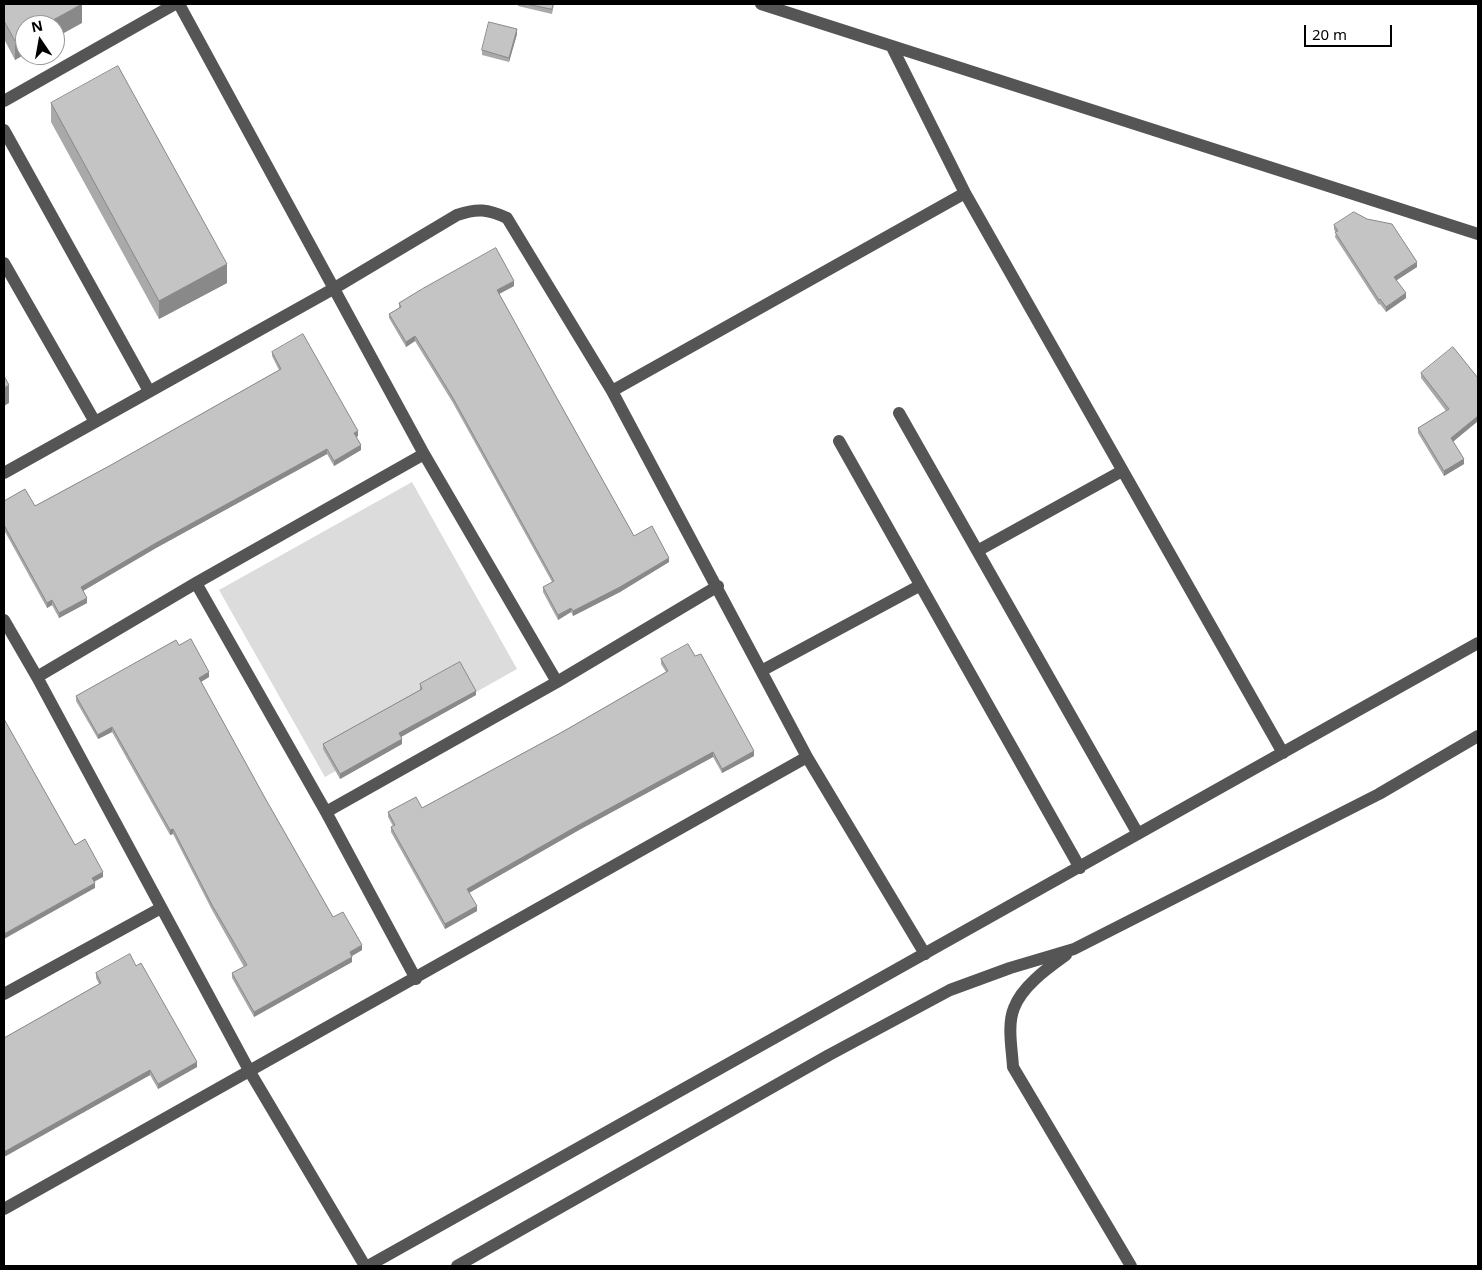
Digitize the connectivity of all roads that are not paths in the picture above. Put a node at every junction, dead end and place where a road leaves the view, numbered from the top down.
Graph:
1 (175, 4) edge
2 (179, 4) edge
3 (760, 4) edge
4 (892, 47) junction
5 (4, 101) edge
6 (4, 130) edge
7 (965, 193) junction
8 (1478, 234) edge
9 (4, 263) edge
10 (334, 288) junction
11 (148, 391) junction
12 (612, 391) junction
13 (900, 413) dead end
14 (94, 422) junction
15 (840, 441) dead end
16 (424, 454) junction
17 (1122, 471) junction
18 (4, 474) edge
19 (979, 550) junction
20 (196, 582) junction
21 (718, 586) junction
22 (919, 586) junction
23 (4, 620) edge
24 (1478, 643) edge
25 (763, 670) junction
26 (37, 677) junction
27 (557, 682) junction
28 (1478, 736) edge
29 (1282, 753) junction
30 (808, 757) junction
31 (326, 812) junction
32 (1138, 834) junction
33 (1080, 868) junction
34 (161, 908) junction
35 (1074, 949) junction
36 (926, 954) junction
37 (416, 979) junction
38 (4, 994) edge
39 (250, 1072) junction
40 (4, 1209) edge
41 (366, 1266) edge
42 (457, 1266) edge
43 (1131, 1266) edge

1 - 5 street
2 - 10 street
3 - 4 street
4 - 7 street
4 - 8 street
6 - 11 street
7 - 12 street
7 - 17 street
9 - 14 street
10 - 11 street
10 - 12 street
10 - 16 street
11 - 14 street
12 - 21 street
13 - 19 street
14 - 18 street
15 - 22 street
16 - 20 street
16 - 27 street
17 - 19 street
17 - 29 street
19 - 32 street
20 - 26 street
20 - 31 street
21 - 25 street
21 - 27 street
22 - 25 street
22 - 33 street
23 - 26 street
24 - 29 street
25 - 30 street
26 - 34 street
27 - 31 street
28 - 35 street
29 - 32 street
30 - 36 street
30 - 37 street
31 - 37 street
32 - 33 street
33 - 36 street
34 - 38 street
34 - 39 street
35 - 42 street
35 - 43 street
36 - 41 street
37 - 39 street
39 - 40 street
39 - 41 street

